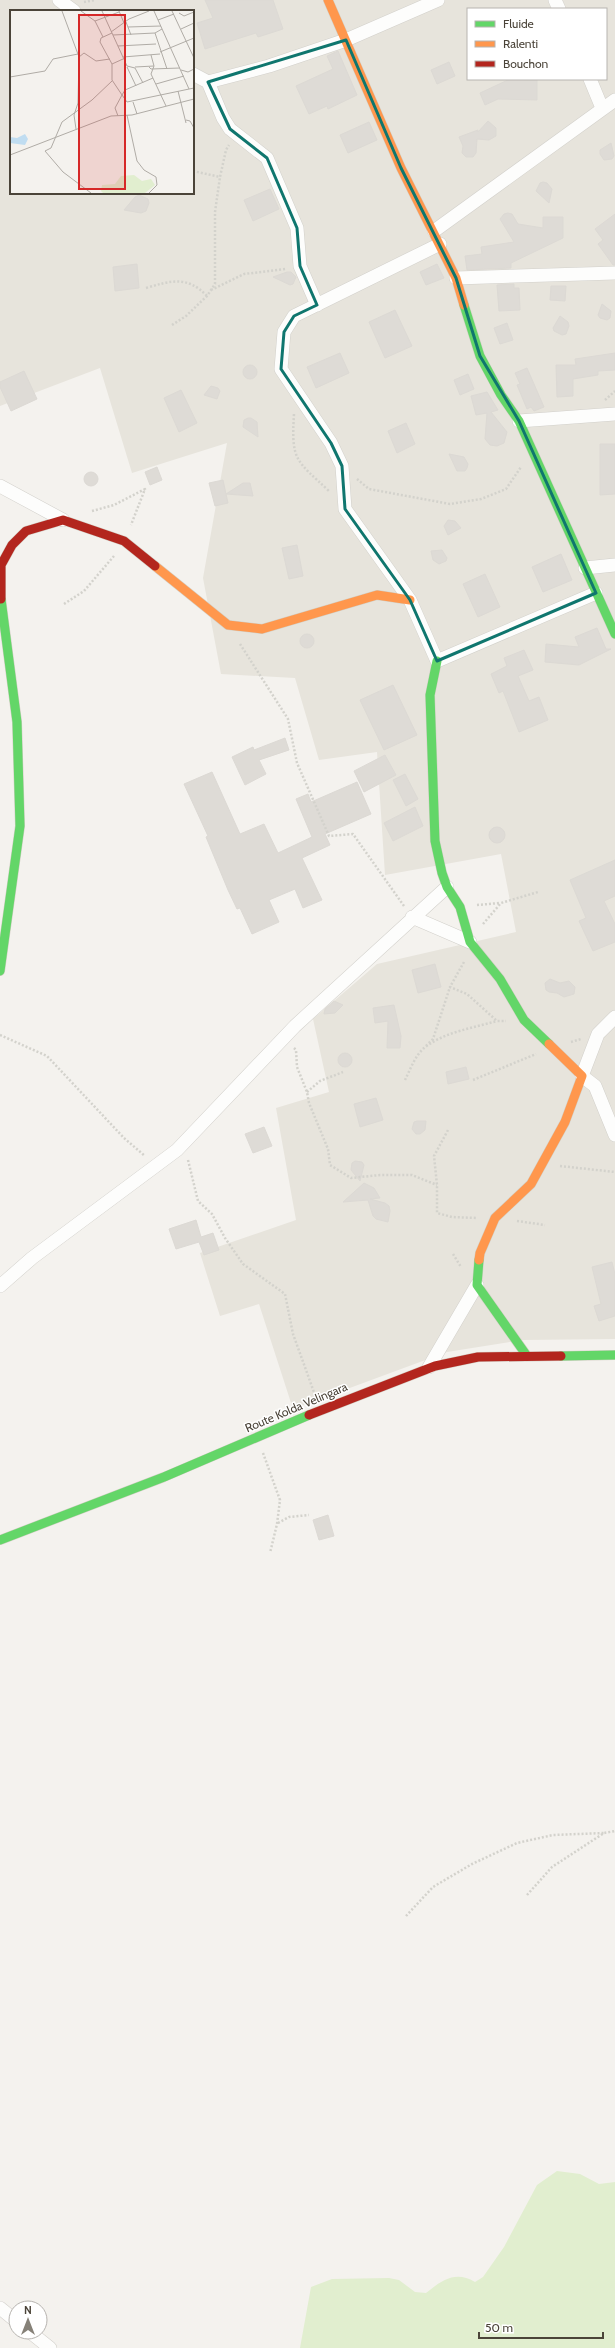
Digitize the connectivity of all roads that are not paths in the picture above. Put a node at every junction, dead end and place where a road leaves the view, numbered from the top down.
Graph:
1 (59, 0) edge
2 (328, 0) edge
3 (438, 0) edge
4 (73, 10) edge
5 (346, 40) junction
6 (194, 75) edge
7 (590, 80) edge
8 (208, 82) junction
9 (615, 100) edge
10 (602, 108) junction
11 (434, 231) junction
12 (440, 244) junction
13 (615, 273) edge
14 (456, 278) junction
15 (317, 305) junction
16 (615, 414) edge
17 (519, 421) junction
18 (0, 486) edge
19 (63, 520) junction
20 (0, 565) edge
21 (615, 565) edge
22 (585, 568) junction
23 (596, 593) junction
24 (410, 600) junction
25 (615, 634) edge
26 (438, 661) junction
27 (447, 886) junction
28 (412, 917) junction
29 (470, 942) junction
30 (0, 972) edge
31 (615, 1017) edge
32 (582, 1076) junction
33 (615, 1135) edge
34 (478, 1285) junction
35 (0, 1286) edge
36 (615, 1355) edge
37 (527, 1356) junction
38 (429, 1367) junction
39 (0, 1540) edge
40 (0, 2308) edge
41 (8, 2314) edge
42 (40, 2340) edge
43 (50, 2348) edge

1 - 4 street
2 - 5 street
3 - 5 street
5 - 8 street
5 - 11 street
6 - 8 street
7 - 10 street
8 - 15 street
9 - 10 street
10 - 11 street
11 - 12 street
12 - 14 street
12 - 15 street
13 - 14 street
14 - 17 street
15 - 24 street
16 - 17 street
17 - 22 street
18 - 19 street
19 - 20 street
19 - 24 street
20 - 30 street
21 - 22 street
22 - 23 street
23 - 25 street
23 - 26 street
24 - 26 street
26 - 27 street
27 - 28 street
27 - 29 street
28 - 29 street
28 - 35 street
29 - 32 street
31 - 32 street
32 - 33 street
32 - 34 street
34 - 37 street
34 - 38 street
36 - 37 street, Route Kolda Velingara
37 - 38 street, Route Kolda Velingara
38 - 39 street, Route Kolda Velingara
40 - 41 street
42 - 43 street

